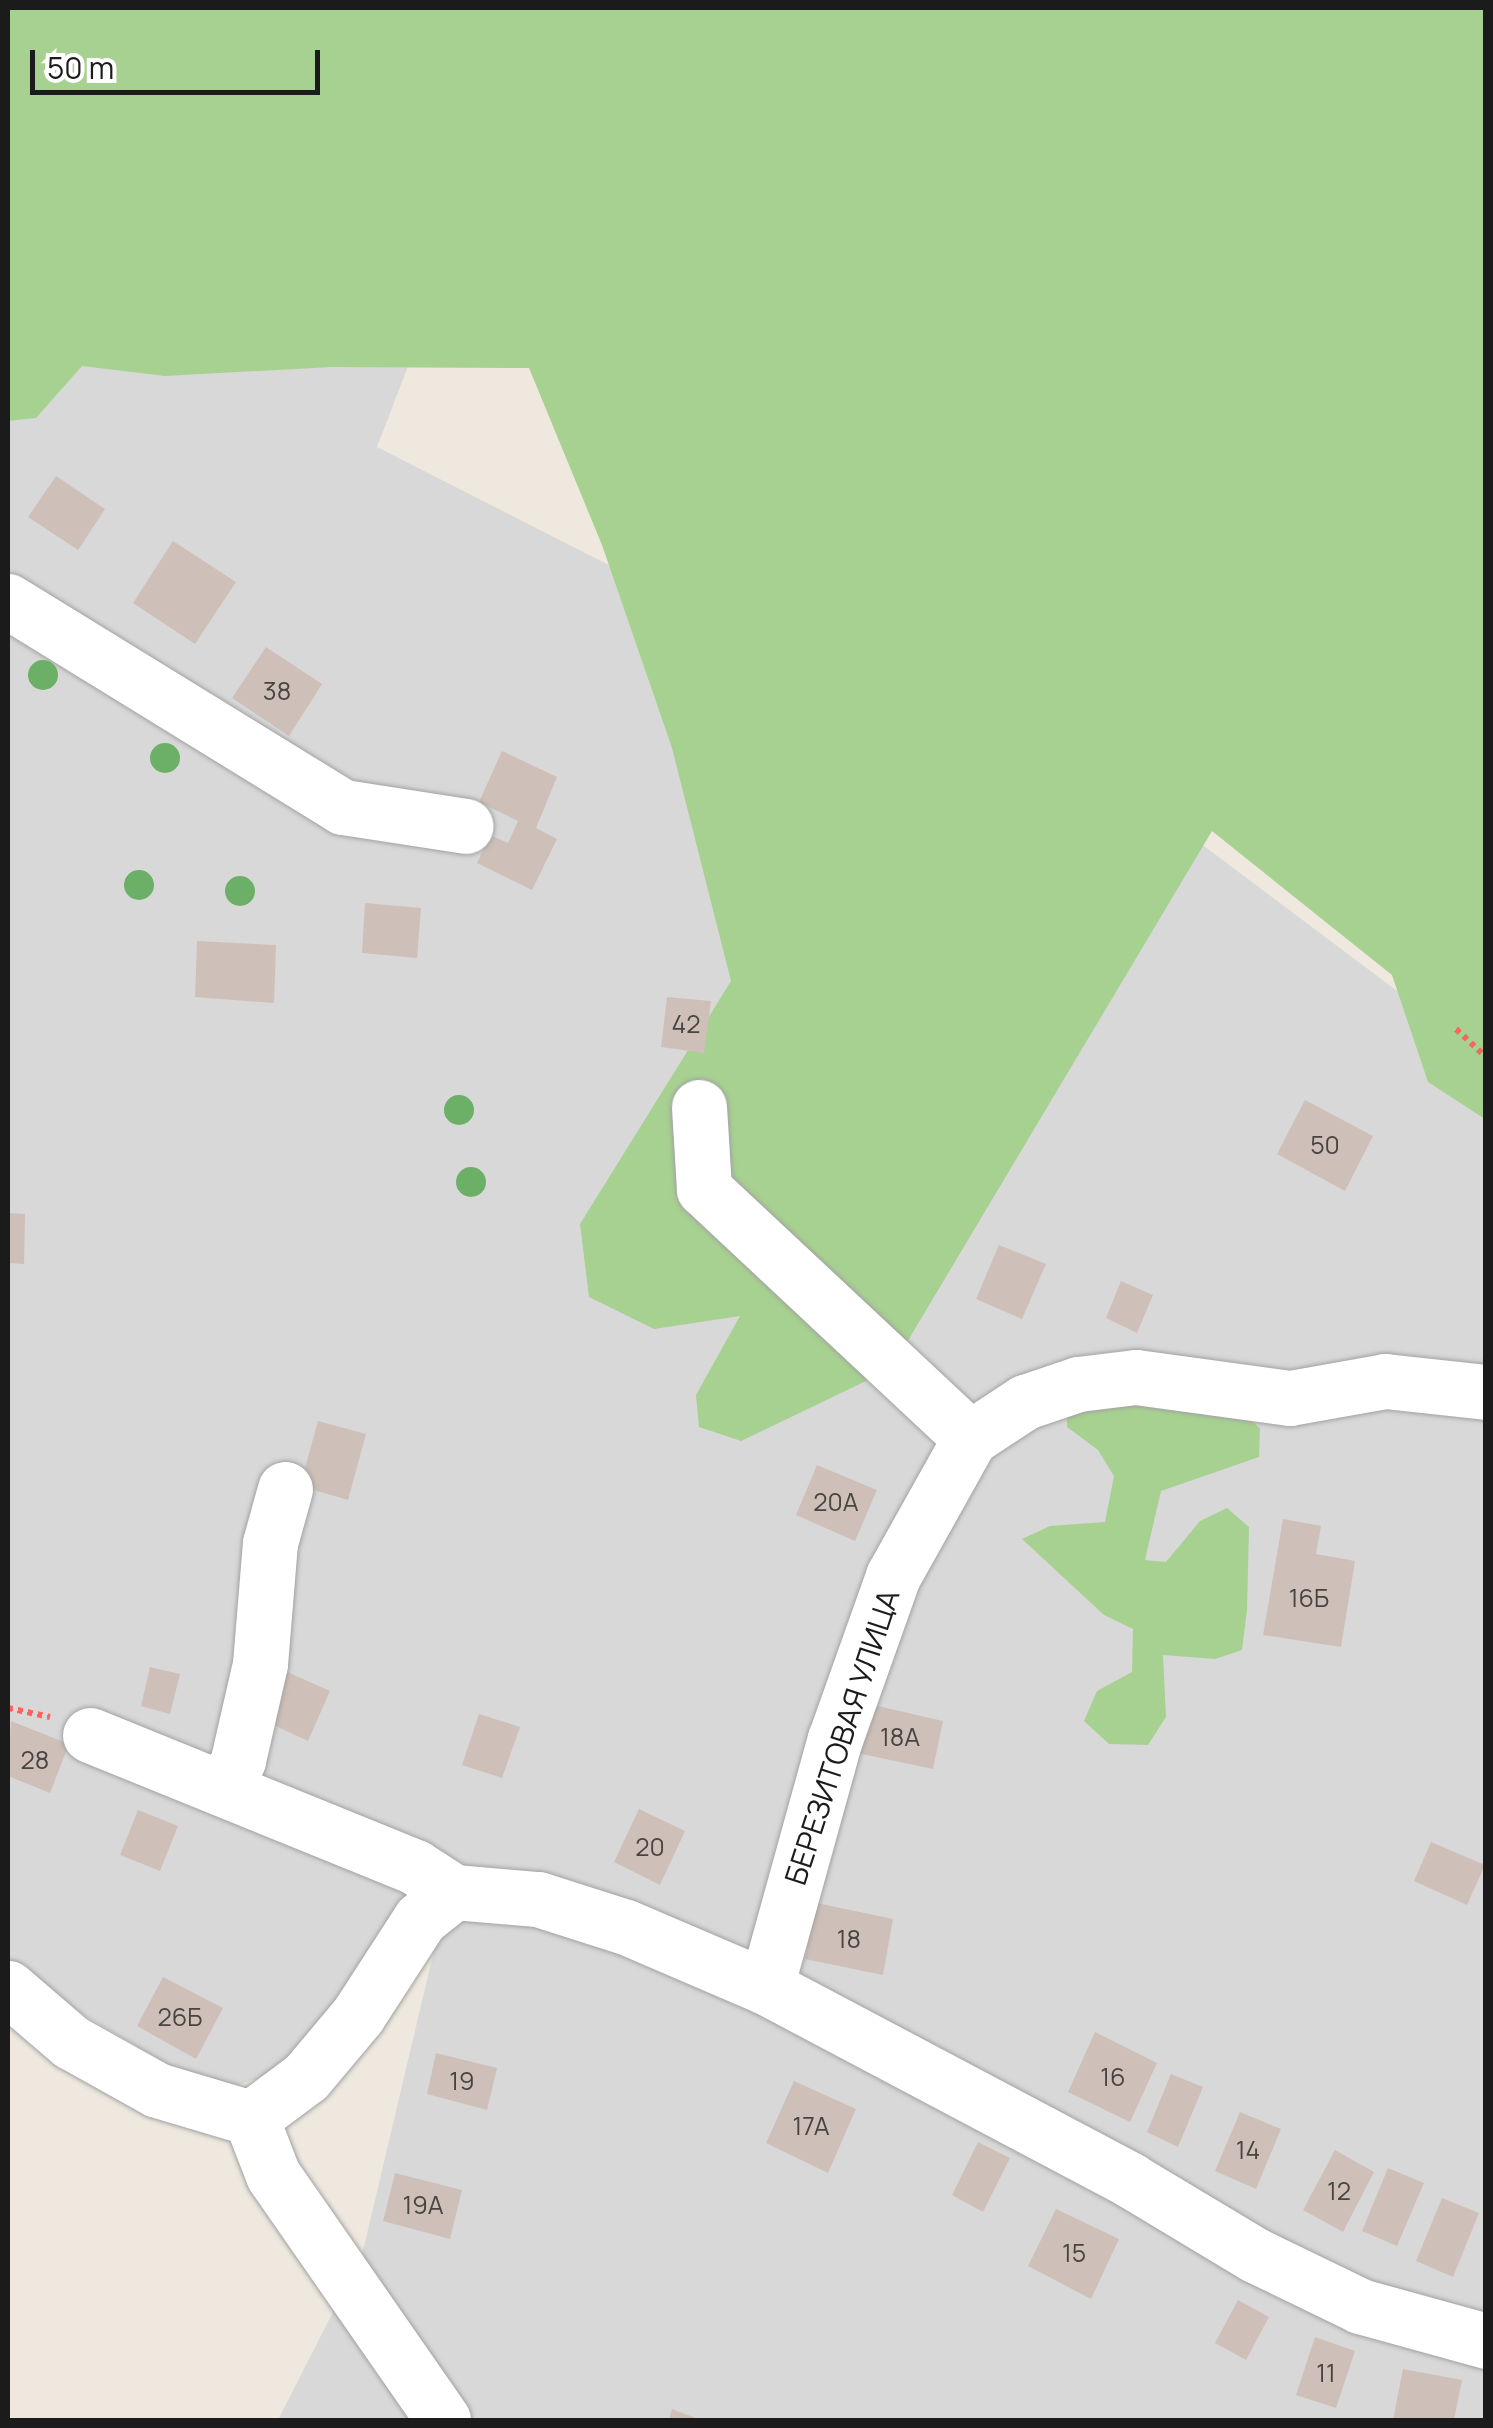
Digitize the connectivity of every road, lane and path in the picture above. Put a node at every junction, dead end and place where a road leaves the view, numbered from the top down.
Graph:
1 (8, 601) edge
2 (466, 826) dead end
3 (1456, 1029) dead end
4 (1486, 1057) edge
5 (699, 1107) dead end
6 (1486, 1392) edge
7 (970, 1438) junction
8 (285, 1489) dead end
9 (90, 1735) dead end
10 (224, 1788) junction
11 (454, 1892) junction
12 (766, 1987) junction
13 (8, 1988) edge
14 (251, 2118) junction
15 (1486, 2342) edge
16 (443, 2420) edge

1 - 2 street
3 - 4 path
5 - 7 street
6 - 7 street, БЕРЕЗИТОВАЯ УЛИЦА
7 - 12 street, БЕРЕЗИТОВАЯ УЛИЦА
8 - 10 street
9 - 10 street
10 - 11 street
11 - 12 street
11 - 14 street
12 - 15 street
13 - 14 street
14 - 16 street

